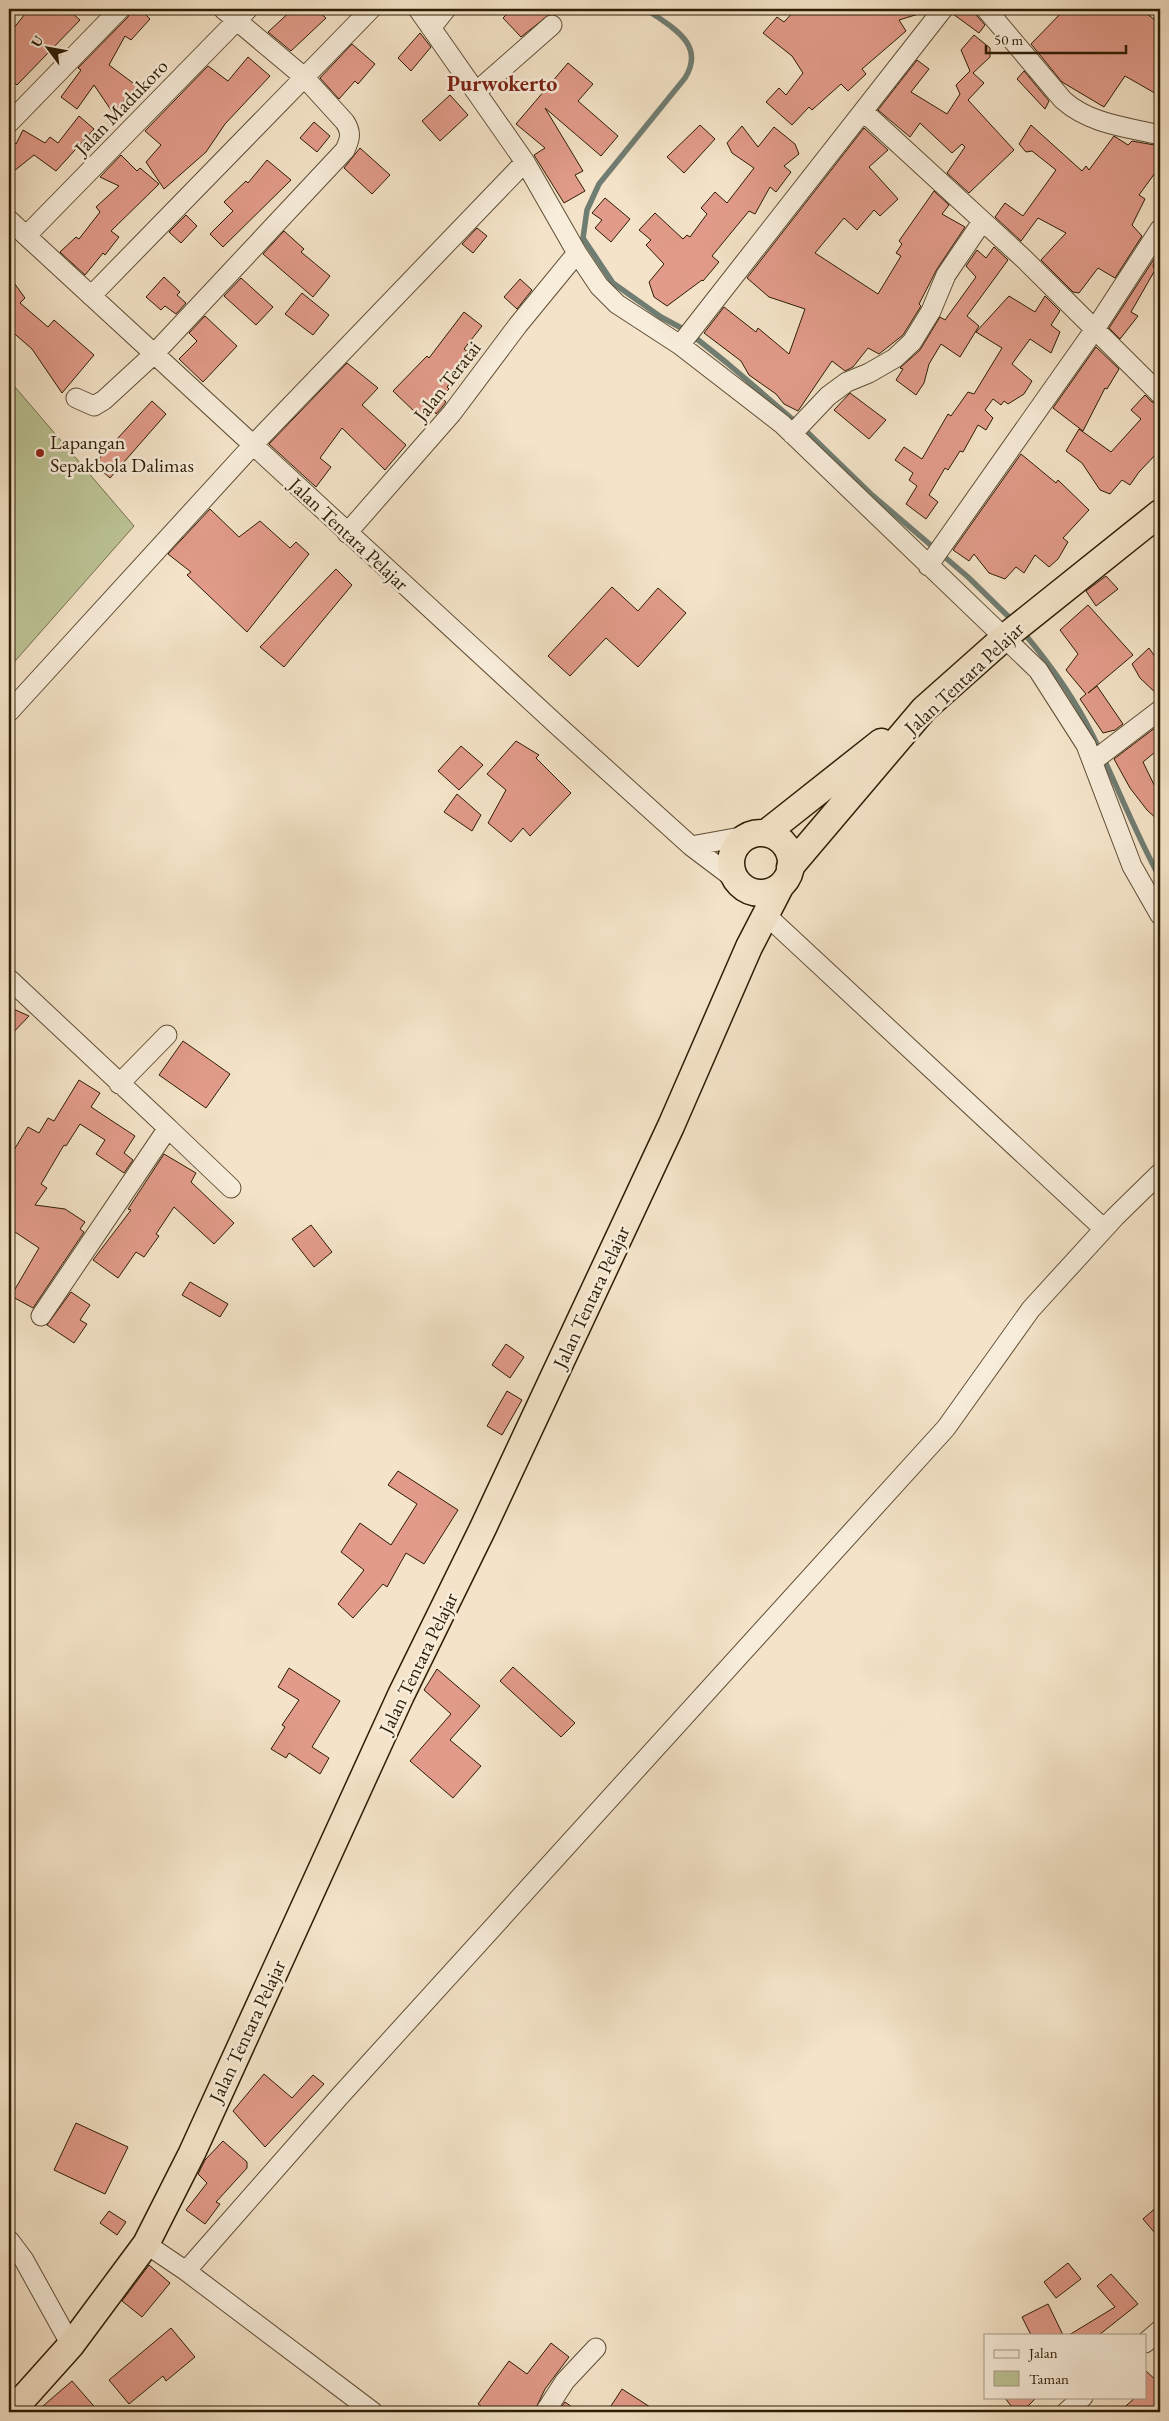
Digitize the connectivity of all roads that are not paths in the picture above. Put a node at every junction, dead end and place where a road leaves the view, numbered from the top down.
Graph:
1 (120, 9) edge
2 (371, 9) edge
3 (418, 9) edge
4 (446, 9) edge
5 (943, 9) edge
6 (986, 9) edge
7 (236, 12) edge
8 (552, 25) dead end
9 (431, 28) junction
10 (304, 77) junction
11 (476, 92) junction
12 (864, 112) junction
13 (9, 122) edge
14 (1160, 135) edge
15 (526, 162) junction
16 (9, 220) edge
17 (982, 222) junction
18 (1160, 229) edge
19 (26, 236) junction
20 (577, 253) junction
21 (91, 296) junction
22 (1095, 329) junction
23 (686, 337) junction
24 (154, 354) junction
25 (1160, 394) edge
26 (76, 398) dead end
27 (798, 428) junction
28 (253, 445) junction
29 (1160, 513) edge
30 (347, 533) junction
31 (936, 554) junction
32 (1013, 631) junction
33 (924, 709) junction
34 (1160, 710) edge
35 (9, 712) edge
36 (1096, 759) junction
37 (756, 835) junction
38 (690, 846) junction
39 (785, 877) junction
40 (740, 885) junction
41 (766, 915) junction
42 (1160, 915) edge
43 (749, 947) junction
44 (12, 990) edge
45 (167, 1035) dead end
46 (119, 1084) junction
47 (168, 1128) junction
48 (1160, 1172) edge
49 (231, 1188) dead end
50 (1104, 1229) junction
51 (42, 1316) dead end
52 (9, 2240) edge
53 (146, 2244) junction
54 (186, 2271) junction
55 (1160, 2330) edge
56 (1146, 2342) edge
57 (71, 2345) junction
58 (596, 2348) dead end
59 (1082, 2398) edge
60 (352, 2406) edge
61 (22, 2408) edge
62 (373, 2412) edge
63 (545, 2412) edge
64 (1066, 2412) edge

1 - 13 street
2 - 10 street
3 - 9 street
4 - 9 street
5 - 12 street
6 - 14 street
7 - 10 street
7 - 19 street, Jalan Madukoro
8 - 11 street
9 - 11 street
10 - 21 street
10 - 24 street
11 - 15 street
12 - 17 street
12 - 23 street
15 - 20 street
15 - 28 street
16 - 19 street, Jalan Tentara Pelajar
17 - 22 street
17 - 27 street
18 - 22 street
19 - 21 street, Jalan Tentara Pelajar
20 - 23 street
20 - 30 street, Jalan Teratai
21 - 24 street, Jalan Tentara Pelajar
22 - 25 street
22 - 31 street
23 - 27 street
24 - 26 street
24 - 28 street, Jalan Tentara Pelajar
27 - 31 street
28 - 30 street, Jalan Tentara Pelajar
28 - 35 street
29 - 32 highway, Jalan Tentara Pelajar
30 - 38 street, Jalan Tentara Pelajar
31 - 32 street
32 - 33 highway, Jalan Tentara Pelajar
32 - 36 street
33 - 37 highway
33 - 39 highway, Jalan Tentara Pelajar
34 - 36 street
36 - 42 street
37 - 38 street
37 - 39 highway
37 - 40 highway
38 - 40 street, Jalan Tentara Pelajar
39 - 40 highway
39 - 41 highway, Jalan Tentara Pelajar
40 - 43 highway
41 - 43 highway, Jalan Tentara Pelajar
41 - 50 street
43 - 53 highway, Jalan Tentara Pelajar
44 - 46 street
45 - 46 street
46 - 47 street
47 - 49 street
47 - 51 street
48 - 50 street
50 - 54 street
52 - 57 street
53 - 54 street
53 - 57 highway, Jalan Tentara Pelajar
54 - 60 street
55 - 56 street
57 - 61 highway, Jalan Tentara Pelajar
58 - 63 street
59 - 64 street
60 - 62 street

